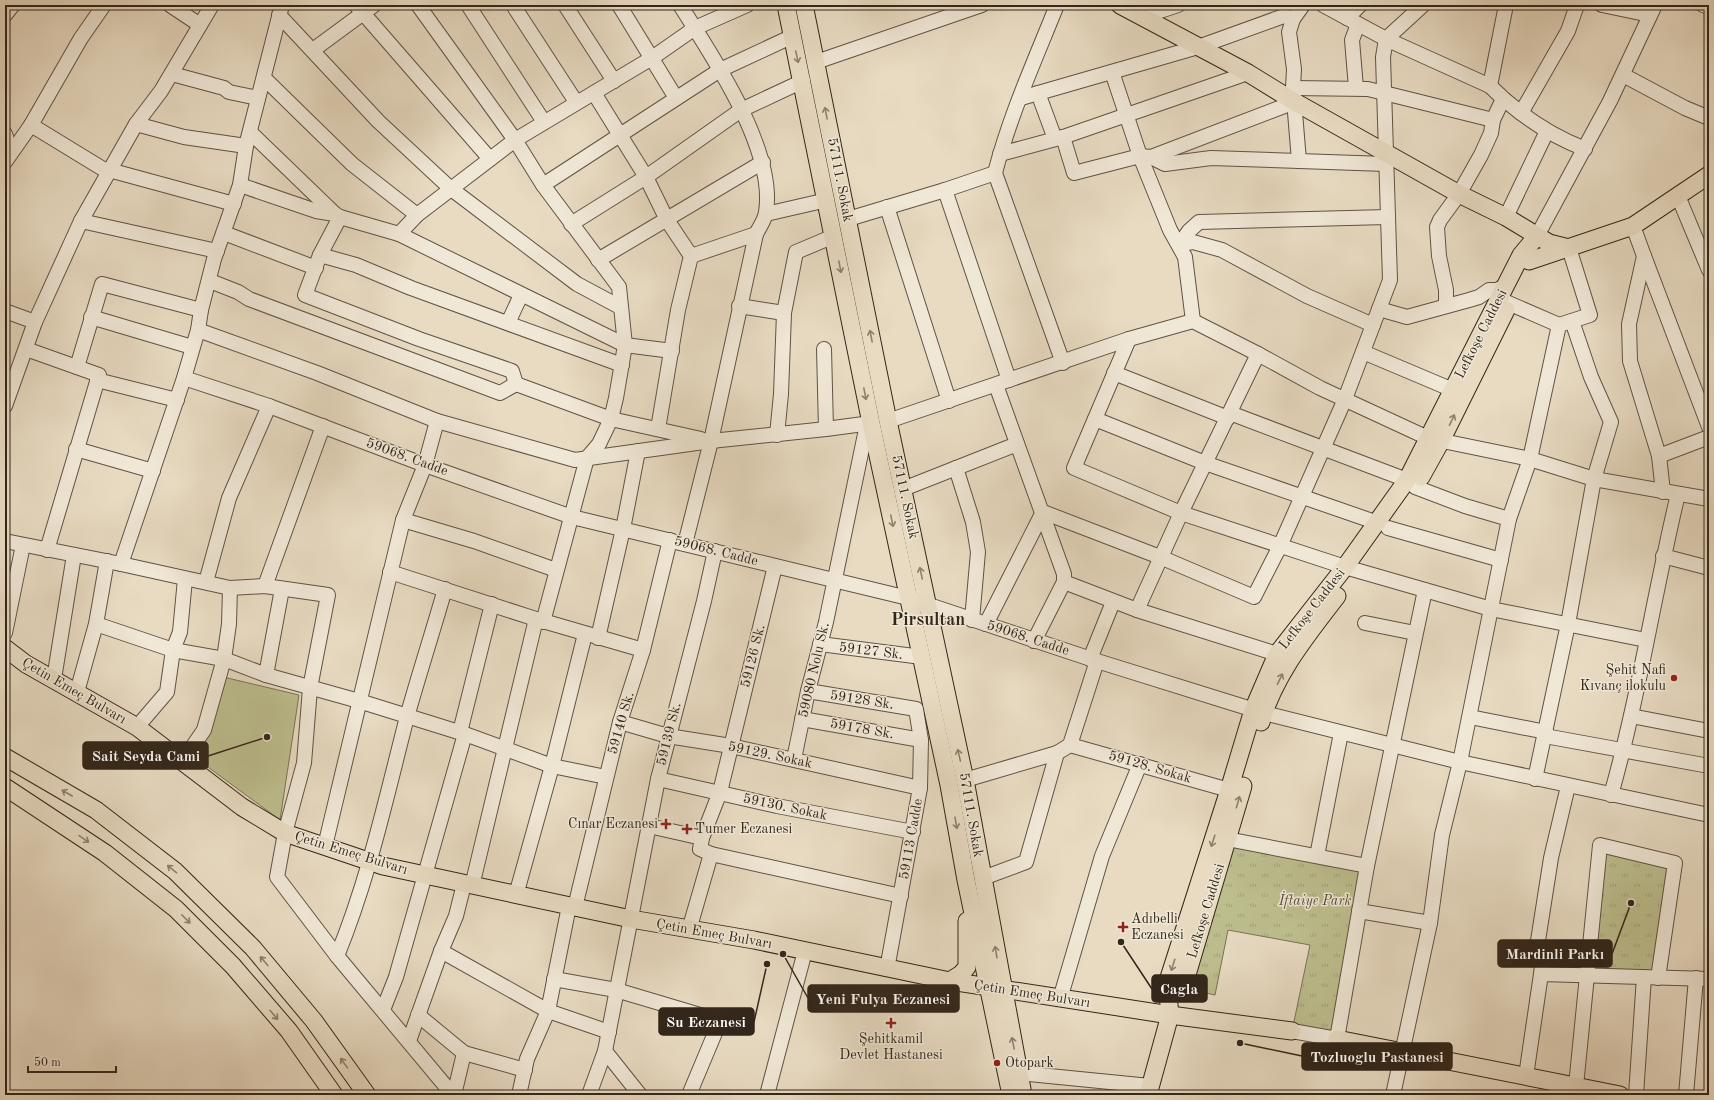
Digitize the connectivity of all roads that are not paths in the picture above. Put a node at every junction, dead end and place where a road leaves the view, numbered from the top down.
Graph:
1 (13, 5) edge
2 (104, 5) edge
3 (170, 5) edge
4 (212, 5) edge
5 (418, 5) edge
6 (468, 5) edge
7 (513, 5) edge
8 (565, 5) edge
9 (619, 5) edge
10 (680, 5) edge
11 (747, 5) edge
12 (786, 5) edge
13 (804, 5) edge
14 (982, 5) edge
15 (1057, 5) edge
16 (1120, 5) edge
17 (1178, 5) edge
18 (1303, 5) edge
19 (1323, 5) edge
20 (1360, 5) edge
21 (1423, 5) edge
22 (1506, 5) edge
23 (1577, 5) edge
24 (1602, 5) edge
25 (1703, 5) edge
26 (1709, 7) edge
27 (364, 8) edge
28 (281, 10) edge
29 (1653, 10) edge
30 (5, 15) edge
31 (1142, 17) junction
32 (1293, 19) junction
33 (1352, 21) junction
34 (200, 25) junction
35 (694, 28) junction
36 (793, 36) junction
37 (1386, 39) junction
38 (1198, 46) junction
39 (313, 50) junction
40 (652, 58) junction
41 (816, 62) junction
42 (720, 70) junction
43 (1112, 72) junction
44 (1248, 73) junction
45 (172, 74) junction
46 (1623, 75) junction
47 (264, 78) junction
48 (614, 81) junction
49 (802, 81) junction
50 (1490, 86) junction
51 (1356, 88) junction
52 (1383, 92) junction
53 (594, 93) junction
54 (1038, 93) junction
55 (1294, 95) junction
56 (258, 98) junction
57 (676, 98) junction
58 (1020, 98) junction
59 (1503, 99) junction
60 (576, 102) junction
61 (741, 110) junction
62 (1521, 113) junction
63 (1126, 114) junction
64 (1709, 118) edge
65 (1493, 120) junction
66 (544, 122) junction
67 (30, 124) junction
68 (136, 124) junction
69 (1547, 131) junction
70 (250, 132) junction
71 (5, 134) edge
72 (619, 135) junction
73 (1059, 138) junction
74 (515, 140) junction
75 (246, 146) junction
76 (1585, 149) junction
77 (1000, 154) junction
78 (1145, 156) junction
79 (8, 157) edge
80 (1386, 158) junction
81 (490, 159) junction
82 (1300, 161) junction
83 (763, 162) junction
84 (109, 171) junction
85 (995, 173) junction
86 (1709, 175) edge
87 (646, 177) junction
88 (240, 185) junction
89 (543, 185) junction
90 (450, 188) junction
91 (945, 190) junction
92 (1459, 194) junction
93 (1678, 196) junction
94 (826, 200) junction
95 (234, 204) junction
96 (887, 207) junction
97 (766, 214) junction
98 (337, 215) junction
99 (417, 215) junction
100 (1388, 217) junction
101 (1506, 217) junction
102 (667, 220) junction
103 (848, 220) junction
104 (81, 221) junction
105 (571, 224) junction
106 (1633, 226) junction
107 (224, 233) junction
108 (399, 234) junction
109 (756, 234) junction
110 (834, 236) junction
111 (1536, 236) junction
112 (1178, 245) junction
113 (1569, 248) junction
114 (217, 251) junction
115 (320, 255) junction
116 (691, 256) junction
117 (1644, 256) junction
118 (598, 260) junction
119 (1529, 261) junction
120 (316, 268) junction
121 (1709, 270) edge
122 (210, 281) junction
123 (521, 295) junction
124 (1505, 296) junction
125 (739, 306) junction
126 (1446, 306) junction
127 (620, 307) junction
128 (1379, 309) junction
129 (201, 310) junction
130 (5, 311) edge
131 (784, 313) junction
132 (91, 317) junction
133 (1194, 321) junction
134 (35, 322) junction
135 (508, 323) junction
136 (1566, 323) junction
137 (1373, 325) junction
138 (198, 330) junction
139 (1129, 339) junction
140 (625, 345) junction
141 (192, 348) junction
142 (26, 349) junction
143 (824, 349) dead end
144 (672, 352) junction
145 (1363, 352) junction
146 (1258, 354) junction
147 (1062, 363) junction
148 (622, 365) junction
149 (77, 367) junction
150 (1114, 373) junction
151 (184, 378) junction
152 (97, 380) junction
153 (1003, 382) junction
154 (516, 384) junction
155 (1453, 390) junction
156 (1345, 399) junction
157 (177, 400) junction
158 (949, 401) junction
159 (5, 406) edge
160 (269, 406) junction
161 (1229, 415) junction
162 (611, 419) junction
163 (1095, 419) junction
164 (888, 421) junction
165 (437, 422) junction
166 (871, 423) junction
167 (323, 426) junction
168 (1709, 427) edge
169 (658, 429) junction
170 (826, 430) junction
171 (777, 435) junction
172 (1709, 437) edge
173 (1435, 439) junction
174 (711, 441) junction
175 (1017, 444) junction
176 (1323, 448) junction
177 (76, 449) junction
178 (638, 451) junction
179 (1659, 456) junction
180 (586, 458) junction
181 (1530, 459) junction
182 (1205, 463) junction
183 (425, 465) junction
184 (956, 468) junction
185 (153, 471) junction
186 (1594, 479) junction
187 (1411, 483) junction
188 (903, 489) junction
189 (1663, 492) junction
190 (1678, 494) junction
191 (1302, 496) junction
192 (1709, 499) edge
193 (1043, 512) junction
194 (1181, 513) junction
195 (572, 517) junction
196 (1509, 519) junction
197 (403, 520) junction
198 (1383, 525) junction
199 (623, 529) junction
200 (670, 540) junction
201 (5, 541) edge
202 (685, 544) junction
203 (23, 545) junction
204 (1280, 546) junction
205 (47, 550) junction
206 (715, 551) junction
207 (74, 555) junction
208 (1663, 556) junction
209 (1160, 557) junction
210 (1501, 560) junction
211 (107, 561) junction
212 (121, 564) junction
213 (775, 566) junction
214 (1351, 568) junction
215 (1709, 568) edge
216 (556, 570) junction
217 (390, 572) junction
218 (185, 579) junction
219 (833, 580) junction
220 (206, 582) junction
221 (1064, 582) junction
222 (265, 586) junction
223 (230, 588) junction
224 (282, 589) junction
225 (445, 589) junction
226 (1425, 590) junction
227 (908, 598) junction
228 (1113, 602) junction
229 (492, 604) junction
230 (928, 605) junction
231 (1491, 609) junction
232 (1137, 610) junction
233 (539, 620) junction
234 (972, 620) junction
235 (1366, 623) dead end
236 (96, 624) junction
237 (986, 624) junction
238 (1568, 624) junction
239 (5, 633) edge
240 (1415, 633) junction
241 (592, 636) junction
242 (1646, 640) junction
243 (1034, 641) junction
244 (820, 644) junction
245 (5, 648) edge
246 (173, 650) junction
247 (643, 650) junction
248 (1277, 654) junction
249 (922, 657) junction
250 (224, 659) junction
251 (1093, 660) junction
252 (266, 675) junction
253 (54, 679) junction
254 (310, 688) junction
255 (808, 691) junction
256 (77, 692) junction
257 (359, 700) junction
258 (916, 709) joint
259 (1258, 711) junction
260 (408, 716) junction
261 (1631, 716) junction
262 (1470, 717) junction
263 (802, 719) junction
264 (620, 722) junction
265 (137, 727) junction
266 (1709, 731) edge
267 (462, 733) junction
268 (1341, 733) junction
269 (1545, 734) junction
270 (668, 736) junction
271 (921, 740) junction
272 (1070, 745) junction
273 (1393, 745) junction
274 (731, 746) junction
275 (506, 749) junction
276 (1624, 749) junction
277 (1057, 753) junction
278 (5, 756) edge
279 (794, 759) junction
280 (182, 762) junction
281 (1460, 762) junction
282 (1140, 764) junction
283 (552, 766) junction
284 (1709, 766) edge
285 (606, 777) junction
286 (658, 779) junction
287 (1535, 779) junction
288 (965, 780) junction
289 (1568, 786) junction
290 (5, 787) edge
291 (920, 788) junction
292 (1229, 790) junction
293 (720, 792) junction
294 (1611, 795) junction
295 (1709, 815) edge
296 (649, 826) junction
297 (913, 832) junction
298 (285, 833) junction
299 (702, 838) junction
300 (1227, 839) junction
301 (325, 846) junction
302 (711, 854) junction
303 (1316, 856) junction
304 (371, 861) junction
305 (1367, 866) junction
306 (424, 875) junction
307 (983, 878) junction
308 (966, 880) junction
309 (468, 885) junction
310 (516, 895) junction
311 (901, 896) junction
312 (572, 906) junction
313 (1359, 912) junction
314 (631, 919) junction
315 (1430, 923) junction
316 (689, 930) junction
317 (441, 951) junction
318 (805, 951) junction
319 (337, 956) junction
320 (887, 969) junction
321 (1541, 974) junction
322 (1586, 974) junction
323 (1644, 977) junction
324 (1658, 978) junction
325 (1702, 979) edge
326 (554, 980) junction
327 (950, 981) junction
328 (1183, 988) joint
329 (996, 989) junction
330 (616, 990) junction
331 (1060, 998) junction
332 (383, 1010) junction
333 (548, 1011) junction
334 (1170, 1015) junction
335 (418, 1016) junction
336 (1292, 1031) joint
337 (609, 1032) junction
338 (1337, 1039) junction
339 (409, 1041) junction
340 (605, 1051) junction
341 (1403, 1052) junction
342 (464, 1053) junction
343 (525, 1070) junction
344 (1019, 1073) junction
345 (1526, 1076) junction
346 (1576, 1086) junction
347 (1149, 1090) edge
348 (1612, 1094) edge
349 (334, 1095) edge
350 (367, 1095) edge
351 (453, 1095) edge
352 (519, 1095) edge
353 (589, 1095) edge
354 (640, 1095) edge
355 (689, 1095) edge
356 (767, 1095) edge
357 (1011, 1095) edge
358 (1023, 1095) edge
359 (1393, 1095) edge
360 (1636, 1095) edge
361 (1686, 1095) edge

1 - 30 street
2 - 67 street
3 - 34 street
4 - 34 street
5 - 74 street
6 - 66 street
7 - 60 street
8 - 48 street
9 - 40 street
10 - 35 street
11 - 35 street
12 - 36 main road
13 - 41 main road, 57111. Sokak
14 - 41 street
15 - 58 street
16 - 31 main road
17 - 31 street
18 - 32 street
19 - 33 street
20 - 33 street
21 - 37 street
22 - 50 street
23 - 62 street
24 - 29 street
25 - 26 street
27 - 39 street
27 - 81 street
28 - 39 street
28 - 47 street
29 - 46 street, Lefkoşe Caddesi
31 - 38 main road
32 - 38 street
32 - 55 street
33 - 37 street
33 - 51 street
34 - 45 street
35 - 40 street
35 - 42 street
36 - 42 street
36 -> 49 main road
37 - 50 street
37 - 52 street
38 - 43 street
38 - 44 main road
39 - 90 street
40 - 48 street
40 - 57 street
103 -> 41 main road, 57111. Sokak
42 - 57 street
42 - 61 street
43 - 54 street
43 - 63 street
44 - 55 main road
44 - 63 street
45 - 56 street
45 - 68 street
46 - 64 street
46 - 76 street, Lefkoşe Caddesi
47 - 56 street
47 - 99 street
48 - 53 street
49 - 61 street
49 - 94 main road
50 - 59 street
51 - 52 street
51 - 55 street
52 - 65 street
52 - 80 street
53 - 60 street
53 - 72 street
54 - 58 street
54 - 73 street
55 - 78 street
55 - 80 main road
55 - 82 street
56 - 70 street
57 - 72 street
58 - 77 street
59 - 62 street
59 - 65 street
60 - 66 street
61 - 83 street
61 - 87 street
62 - 69 street
63 - 73 street
63 - 78 street
65 - 92 street
66 - 74 street
67 - 79 street
67 - 84 street
68 - 75 street
68 - 84 street
69 - 76 street
69 - 101 street
70 - 75 street
70 - 98 street
71 - 79 street
72 - 87 street
72 - 89 street
73 - 77 street
73 - 78 street
74 - 81 street
74 - 89 street
75 - 88 street
76 - 111 street, Lefkoşe Caddesi
77 - 85 street
78 - 82 street
78 - 112 street
80 - 82 street
80 - 92 main road
80 - 100 street
81 - 90 street
83 - 97 street
83 - 102 street
84 - 95 street
84 - 104 street
85 - 91 street
85 - 147 street
86 - 93 main road
87 - 102 street
87 - 105 street
88 - 95 street
88 - 98 street
89 - 105 street
90 - 99 street
90 - 127 street
91 - 96 street
91 - 153 street
92 - 101 main road
92 - 126 street
93 - 106 main road
93 - 121 street
94 - 97 street
94 - 110 main road
95 - 107 street
96 - 103 street
96 - 158 street
97 - 109 street
98 - 108 street
98 - 115 street
99 - 108 street
100 - 112 street
100 - 128 street
101 - 111 main road
102 - 116 street
102 - 118 street
164 -> 103 main road, 57111. Sokak
104 - 114 street
104 - 134 street
105 - 118 street
106 - 113 main road
106 - 117 street
107 - 114 street
107 - 120 street
108 - 123 street
109 - 116 street
109 - 125 street
110 - 131 street
110 -> 166 main road
111 - 113 main road
111 - 119 main road, Lefkoşe Caddesi
111 - 124 main road, Lefkoşe Caddesi
112 - 133 street
112 - 137 street
113 - 119 main road
113 - 136 street
114 - 122 street
115 - 120 street
115 - 135 street
116 - 144 street
117 - 168 street
117 - 179 street
118 - 127 street
119 - 124 main road, Lefkoşe Caddesi
120 - 154 street
122 - 129 street
122 - 154 street
123 - 135 street
123 - 140 street
124 - 126 street
124 - 136 street
124 - 155 main road, Lefkoşe Caddesi
173 -> 124 main road, Lefkoşe Caddesi
125 - 131 street
125 - 174 street
126 - 128 street
127 - 140 street
128 - 137 street
129 - 132 street
129 - 138 street
130 - 134 street
131 - 171 street
132 - 141 street
132 - 149 street
133 - 139 street
133 - 146 street
134 - 142 street
135 - 148 street
136 - 181 street
136 - 186 street
137 - 145 street
138 - 141 street
138 - 165 street
139 - 147 street
139 - 150 street
140 - 144 street
140 - 148 street
141 - 151 street
142 - 149 street
142 - 159 street
143 - 170 street
144 - 169 street
145 - 155 street
145 - 156 street
146 - 156 street
146 - 161 street
147 - 153 street
148 - 162 street
149 - 152 street
150 - 161 street
150 - 163 street
151 - 157 street
151 - 160 street, 59068. Cadde
152 - 157 street
152 - 177 street
153 - 158 street
153 - 175 street
154 - 162 street
155 - 173 main road, Lefkoşe Caddesi
156 - 173 street
156 - 176 street
157 - 185 street
158 - 164 street
160 - 167 street, 59068. Cadde
160 - 220 street
161 - 176 street
161 - 182 street
162 - 169 street
162 - 180 street
163 - 182 street
163 - 194 street
164 - 188 main road, 57111. Sokak
165 - 180 street
165 - 183 street
166 - 170 street
166 - 219 street, 59080 Nolu Sk.
166 -> 227 main road
167 - 183 street, 59068. Cadde
167 - 222 street
169 - 174 street
170 - 171 street
171 - 174 street
172 - 179 street
173 - 181 street
173 - 187 main road, Lefkoşe Caddesi
174 - 178 street
174 - 202 street
175 - 184 street
175 - 193 street
176 - 187 street
176 - 191 street
177 - 185 street
177 - 205 street
178 - 180 street
178 - 199 street
179 - 189 street
180 - 195 street
181 - 186 street
181 - 196 street
182 - 191 street
182 - 194 street
183 - 195 street, 59068. Cadde
183 - 197 street
184 - 188 street
184 - 234 street
185 - 212 street
186 - 189 street
186 - 238 street
187 - 196 street
187 - 198 main road, Lefkoşe Caddesi
230 -> 188 main road, 57111. Sokak
189 - 190 street
190 - 192 street
190 - 208 street
191 - 198 street
191 - 204 street
193 - 209 street
193 - 221 street
193 - 237 street
194 - 204 street
194 - 209 street
195 - 199 street, 59068. Cadde
195 - 216 street
196 - 210 street
197 - 216 street
197 - 217 street
198 - 210 street
198 - 214 main road, Lefkoşe Caddesi
199 - 200 street, 59068. Cadde
199 - 241 street
200 - 202 street, 59068. Cadde
200 - 247 street, 59140 Sk.
201 - 203 street
202 - 206 street, 59068. Cadde
203 - 205 street
203 - 239 street
204 - 209 street
204 - 214 street
205 - 207 street
206 - 213 street, 59068. Cadde
206 - 270 street, 59139 Sk.
207 - 211 street
207 - 253 street
208 - 215 street
208 - 242 street
209 - 232 street
210 - 231 street
211 - 212 street
211 - 236 street
212 - 218 street
213 - 219 street, 59068. Cadde
213 - 274 street, 59126 Sk.
214 - 226 street
214 - 248 main road, Lefkoşe Caddesi
259 -> 214 main road, Lefkoşe Caddesi
216 - 233 street
217 - 225 street
217 - 257 street
218 - 220 street
218 - 246 street
219 - 227 street, 59068. Cadde
219 - 244 street, 59080 Nolu Sk.
220 - 223 street
221 - 228 street
221 - 243 street
222 - 223 street
222 - 224 street
223 - 250 street
224 - 252 street
224 - 254 street
225 - 229 street
225 - 260 street
226 - 231 street
226 - 240 street
227 - 230 street, 59068. Cadde
227 - 249 main road
228 - 232 street
228 - 251 street
229 - 233 street
229 - 267 street
230 - 234 street, 59068. Cadde
288 -> 230 main road, 57111. Sokak
231 - 238 street
231 - 262 street
232 - 248 street
233 - 241 street
233 - 275 street
234 - 237 street, 59068. Cadde
235 - 240 street
236 - 246 street
236 - 256 street
237 - 243 street, 59068. Cadde
238 - 242 street
238 - 269 street
240 - 273 street
241 - 247 street
241 - 283 street
242 - 261 street
243 - 251 street, 59068. Cadde
244 - 249 street, 59127 Sk.
244 - 255 street, 59080 Nolu Sk.
245 - 253 main road, Çetin Emeç Bulvarı
246 - 250 street
246 - 265 street
247 - 264 street, 59140 Sk.
248 - 259 main road, Lefkoşe Caddesi
249 -> 308 main road
250 - 252 street
250 - 280 street
251 - 259 street, 59068. Cadde
251 - 272 street
252 - 254 street
253 - 256 main road, Çetin Emeç Bulvarı
254 - 257 street
254 - 298 street
255 - 258 street, 59128 Sk.
255 - 263 street, 59080 Nolu Sk.
256 - 265 main road, Çetin Emeç Bulvarı
257 - 260 street
257 - 301 street
258 - 271 street, 59113 Cadde
259 - 268 street, 59068. Cadde
259 - 292 main road, Lefkoşe Caddesi
300 -> 259 main road, Lefkoşe Caddesi
260 - 267 street
260 - 304 street
261 - 266 street
261 - 276 street
262 - 269 street
262 - 281 street
263 - 271 street, 59178 Sk.
263 - 279 street, 59080 Nolu Sk.
264 - 270 street, 59129. Sokak
264 - 285 street, 59140 Sk.
265 - 280 main road, Çetin Emeç Bulvarı
267 - 275 street
267 - 306 street
268 - 273 street, 59068. Cadde
268 - 303 street
269 - 276 street
269 - 287 street
270 - 274 street, 59129. Sokak
270 - 286 street, 59139 Sk.
271 - 291 street, 59113 Cadde
272 - 277 street
272 - 282 street, 59128. Sokak
273 - 281 street, 59068. Cadde
273 - 305 street
274 - 279 street, 59129. Sokak
274 - 293 street, 59126 Sk.
275 - 283 street
275 - 309 street
276 - 284 street
276 - 294 street
277 - 288 street
277 - 307 street
350 -> 278 main road
279 - 291 street, 59129. Sokak
280 - 298 main road, Çetin Emeç Bulvarı
281 - 287 street, 59068. Cadde
281 - 315 street
282 - 292 street, 59128. Sokak
282 - 331 street
283 - 285 street
283 - 310 street
285 - 312 street, 59140 Sk.
286 - 293 street, 59130. Sokak
286 - 296 street, 59139 Sk.
287 - 289 street, 59068. Cadde
288 - 307 main road, 57111. Sokak
289 - 294 street, 59068. Cadde
289 - 321 street
290 -> 349 main road
291 - 297 street, 59113 Cadde
292 -> 334 main road, Lefkoşe Caddesi
293 - 297 street, 59130. Sokak
293 - 299 street, 59126 Sk.
294 - 295 street, 59068. Cadde
296 - 299 street
296 - 314 street, 59139 Sk.
297 - 311 street, 59113 Cadde
298 - 301 main road, Çetin Emeç Bulvarı
298 - 319 street
299 - 302 street
300 - 303 street
300 - 328 main road, Lefkoşe Caddesi
301 - 304 main road, Çetin Emeç Bulvarı
302 - 311 street
302 - 316 street
303 - 305 street
304 - 306 main road, Çetin Emeç Bulvarı
304 - 319 street
305 - 313 street
306 - 309 main road, Çetin Emeç Bulvarı
306 - 332 street
329 -> 307 main road, 57111. Sokak
308 - 327 main road
308 - 329 main road
309 - 310 main road, Çetin Emeç Bulvarı
309 - 317 street
310 - 312 main road, Çetin Emeç Bulvarı
311 - 320 street, 59113 Cadde
312 - 314 main road, Çetin Emeç Bulvarı
312 - 326 street, 59140 Sk.
313 - 315 street
313 - 338 street
314 - 316 main road, Çetin Emeç Bulvarı
314 - 330 street, 59139 Sk.
315 - 341 street
316 - 318 main road, Çetin Emeç Bulvarı
317 - 333 street
317 - 335 street
318 - 320 main road, Çetin Emeç Bulvarı
318 - 356 street
319 - 332 street
320 - 327 main road, Çetin Emeç Bulvarı
321 - 322 street
321 - 345 street
322 - 323 street
322 - 324 street
322 - 346 street
323 - 324 street
323 - 360 street
324 - 325 street
325 - 361 street
326 - 330 street
326 - 333 street, 59140 Sk.
327 - 329 main road, Çetin Emeç Bulvarı
328 - 334 street, Lefkoşe Caddesi
329 - 331 main road, Çetin Emeç Bulvarı
344 -> 329 main road
329 - 357 main road
330 - 337 street, 59139 Sk.
330 - 355 street
331 - 334 main road, Çetin Emeç Bulvarı
332 - 339 street
333 - 337 street
333 - 343 street, 59140 Sk.
334 - 336 main road, Çetin Emeç Bulvarı
334 - 347 main road, Lefkoşe Caddesi
335 - 339 street
335 - 342 street
336 - 338 street, Çetin Emeç Bulvarı
337 - 340 street, 59139 Sk.
338 - 341 main road, Çetin Emeç Bulvarı
339 - 351 street
340 - 353 street, 59139 Sk.
340 - 354 street
341 - 345 main road, Çetin Emeç Bulvarı
341 - 359 street
342 - 343 street
342 - 351 street
343 - 352 street, 59140 Sk.
344 - 347 street
344 - 358 main road
345 - 346 main road, Çetin Emeç Bulvarı
346 - 348 main road, Çetin Emeç Bulvarı

